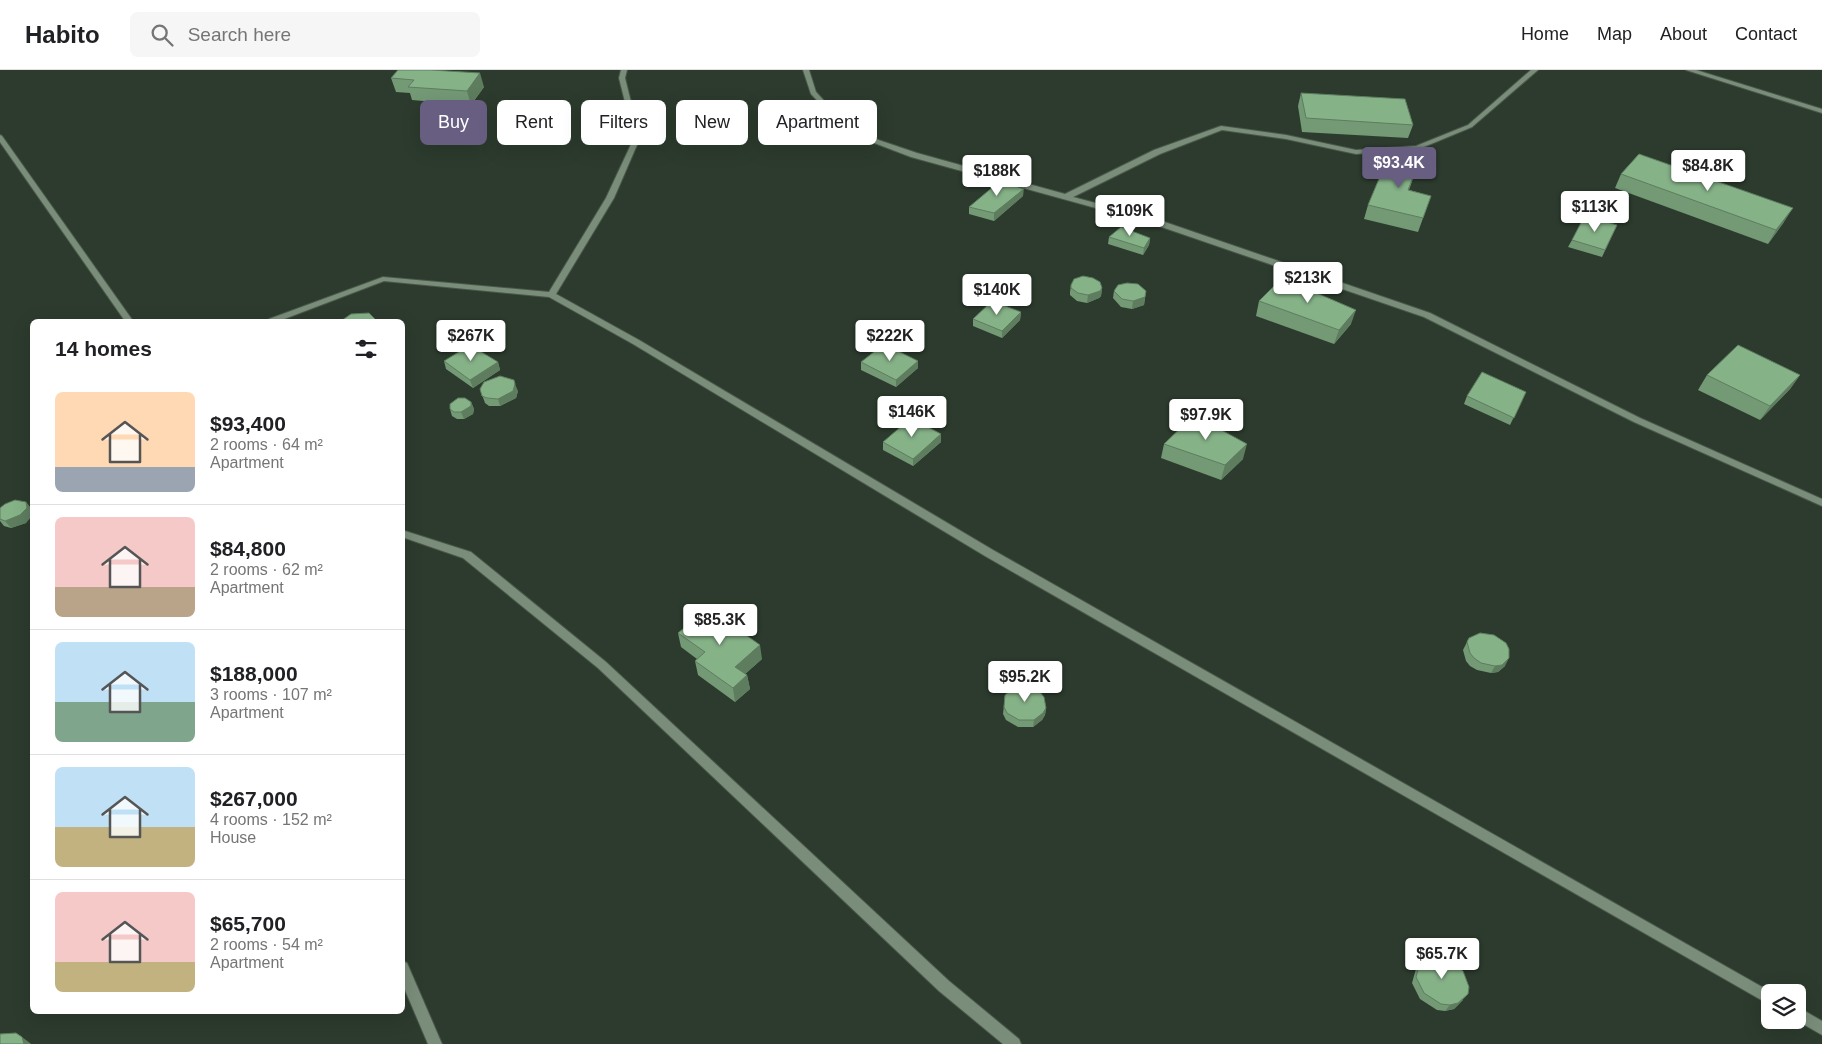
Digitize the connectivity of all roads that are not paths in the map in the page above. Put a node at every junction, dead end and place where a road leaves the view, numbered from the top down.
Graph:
1 (624, 70) edge
2 (806, 70) edge
3 (1536, 70) edge
4 (1689, 70) edge
5 (1822, 111) edge
6 (0, 137) edge
7 (1066, 197) junction
8 (551, 295) junction
9 (128, 319) edge
10 (277, 319) edge
11 (1822, 503) edge
12 (405, 534) edge
13 (405, 973) edge
14 (1761, 994) edge
15 (1806, 1019) edge
16 (1822, 1028) edge
17 (435, 1044) edge
18 (1014, 1044) edge

1 - 8 street
2 - 7 street
3 - 7 street
4 - 5 street
6 - 9 street
7 - 11 street
8 - 10 street
8 - 14 street
12 - 18 street
13 - 17 street
15 - 16 street

